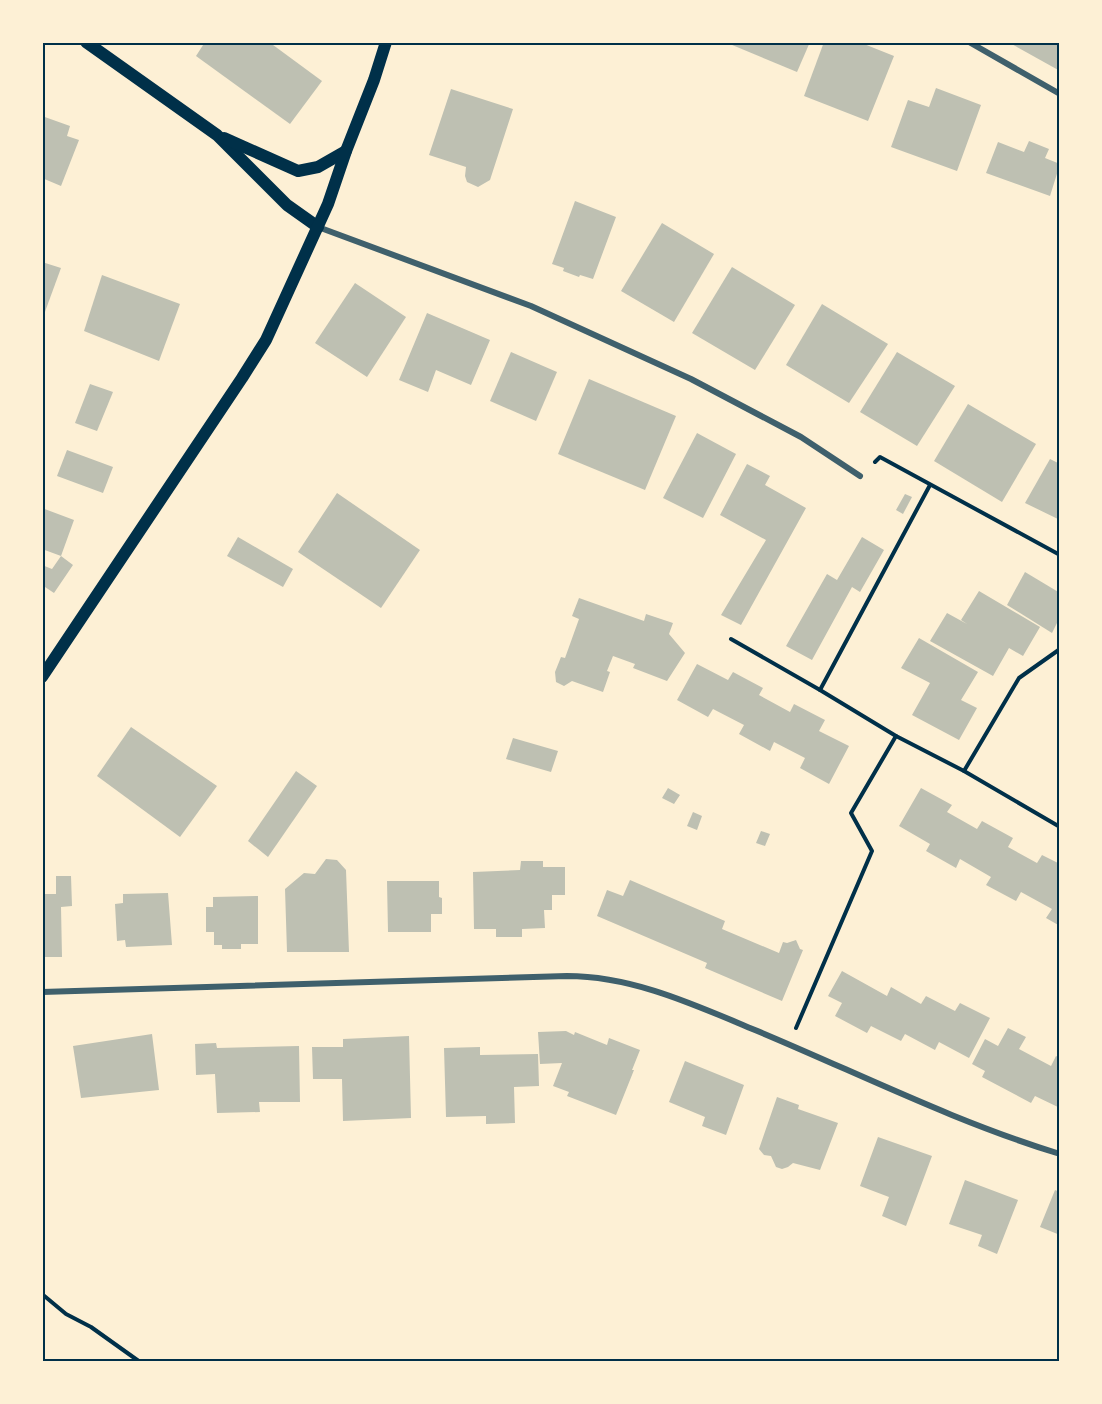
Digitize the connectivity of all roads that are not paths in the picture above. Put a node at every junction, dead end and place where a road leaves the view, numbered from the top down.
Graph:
1 (86, 42) edge
2 (386, 42) edge
3 (969, 42) edge
4 (1060, 94) edge
5 (217, 135) junction
6 (346, 151) junction
7 (318, 227) junction
8 (860, 476) road end
9 (42, 676) edge
10 (42, 992) edge
11 (1060, 1154) edge

1 - 5 main road
2 - 6 main road
3 - 4 street
5 - 6 main road
5 - 7 main road
6 - 7 main road
7 - 8 street
7 - 9 main road
10 - 11 street

